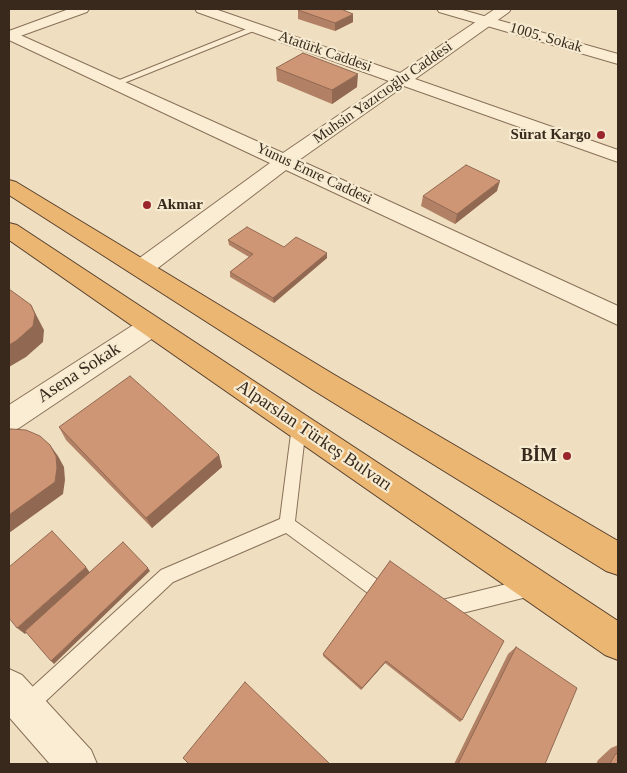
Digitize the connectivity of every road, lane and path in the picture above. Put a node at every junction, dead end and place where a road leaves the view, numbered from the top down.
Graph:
1 (82, 9) edge
2 (202, 9) edge
3 (444, 9) edge
4 (504, 9) edge
5 (486, 20) junction
6 (257, 28) junction
7 (10, 35) edge
8 (618, 59) edge
9 (402, 79) junction
10 (116, 83) junction
11 (618, 156) edge
12 (285, 161) junction
13 (9, 186) edge
14 (9, 230) edge
15 (142, 268) junction
16 (618, 316) edge
17 (150, 327) junction
18 (9, 420) edge
19 (299, 426) junction
20 (287, 524) junction
21 (618, 559) edge
22 (536, 586) junction
23 (398, 605) edge
24 (423, 614) edge
25 (618, 642) edge
26 (17, 698) edge
27 (77, 764) edge

1 - 7 street
2 - 6 street, Atatürk Caddesi
3 - 5 street, 1005. Sokak
4 - 5 street, Muhsin Yazıcıoğlu Caddesi
5 - 8 street, 1005. Sokak
5 - 9 street, Muhsin Yazıcıoğlu Caddesi
6 - 9 street, Atatürk Caddesi
6 - 10 lane
7 - 10 street, Yunus Emre Caddesi
9 - 11 street, Atatürk Caddesi
9 - 12 street, Muhsin Yazıcıoğlu Caddesi
10 - 12 street, Yunus Emre Caddesi
12 - 15 street, Muhsin Yazıcıoğlu Caddesi
12 - 16 street, Yunus Emre Caddesi
13 - 15 highway
14 - 17 highway, Alparslan Türkeş Bulvarı
15 - 21 highway
17 - 18 street, Asena Sokak
17 - 19 highway, Alparslan Türkeş Bulvarı
19 - 20 lane
19 - 22 highway, Alparslan Türkeş Bulvarı
20 - 23 lane
20 - 26 lane
22 - 24 lane
22 - 25 highway, Alparslan Türkeş Bulvarı
26 - 27 street

